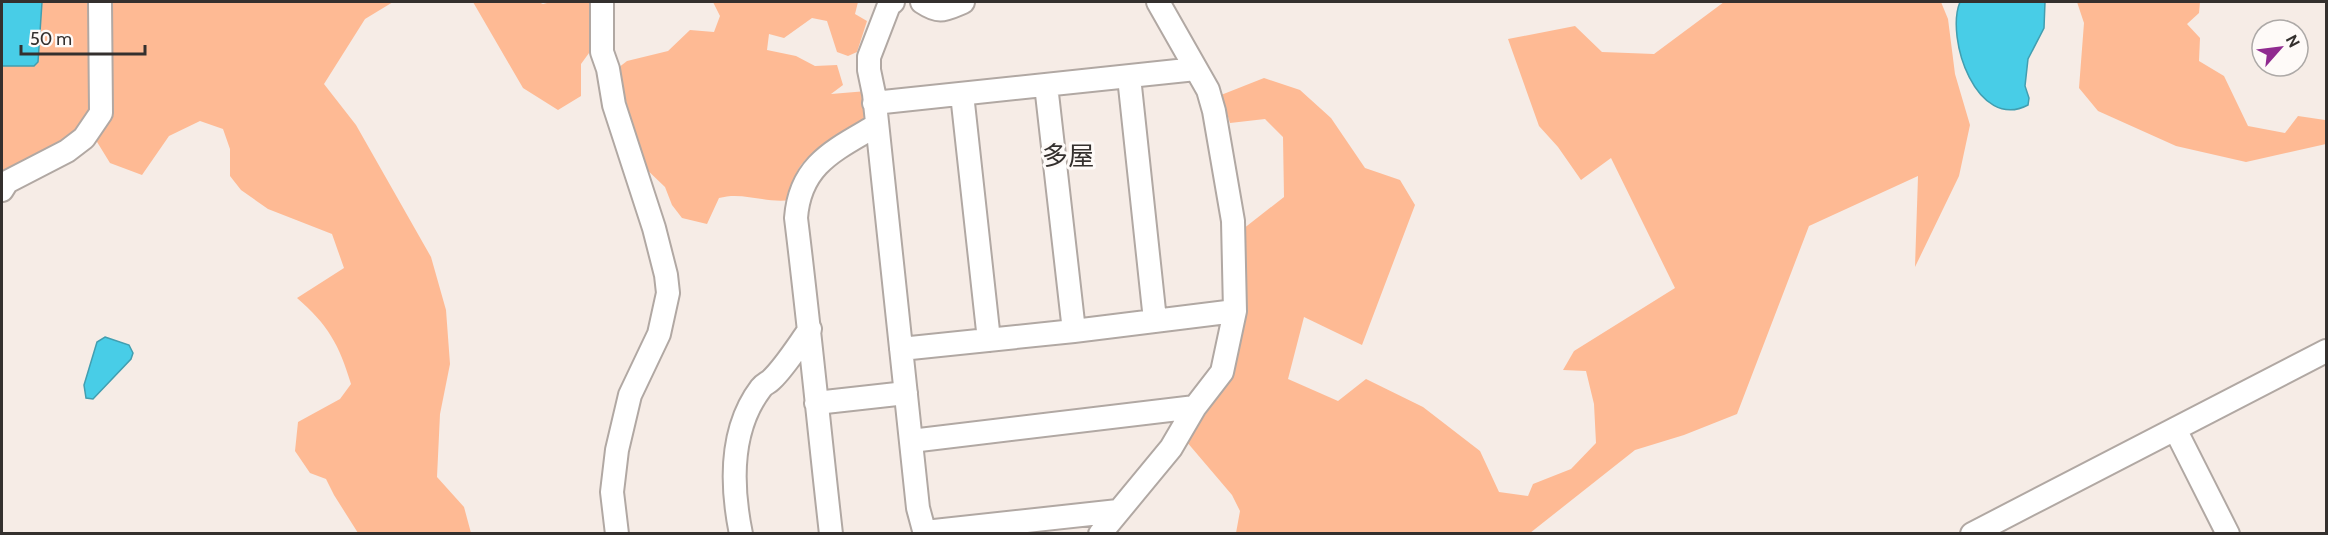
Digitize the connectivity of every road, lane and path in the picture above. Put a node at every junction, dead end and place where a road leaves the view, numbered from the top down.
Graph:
1 (100, 2) edge
2 (602, 2) edge
3 (893, 2) edge
4 (921, 2) edge
5 (963, 2) edge
6 (1158, 2) edge
7 (1196, 69) junction
8 (1129, 76) junction
9 (1046, 85) junction
10 (962, 94) junction
11 (874, 103) junction
12 (877, 125) junction
13 (2, 190) edge
14 (1235, 311) junction
15 (1155, 320) junction
16 (810, 328) junction
17 (1074, 331) junction
18 (988, 340) junction
19 (901, 349) junction
20 (2326, 351) edge
21 (906, 393) junction
22 (816, 403) junction
23 (1195, 407) junction
24 (2175, 429) junction
25 (911, 441) junction
26 (1118, 511) junction
27 (925, 533) edge
28 (617, 534) edge
29 (741, 534) edge
30 (831, 534) edge
31 (1100, 534) edge
32 (1972, 534) edge
33 (2228, 534) edge

1 - 13 street
2 - 28 street
3 - 11 street
4 - 5 street
6 - 7 street
7 - 8 street
7 - 14 street
8 - 9 street
8 - 15 street
9 - 10 street
9 - 17 street
10 - 11 street
10 - 18 street
11 - 12 street
12 - 16 street
12 - 19 street
14 - 15 street
14 - 23 street
15 - 17 street
16 - 22 street
16 - 29 street
17 - 18 street
18 - 19 street
19 - 21 street
20 - 24 street
21 - 22 street
21 - 25 street
22 - 30 street
23 - 25 street
23 - 26 street
24 - 32 street
24 - 33 street
25 - 27 street
26 - 27 street
26 - 31 street

